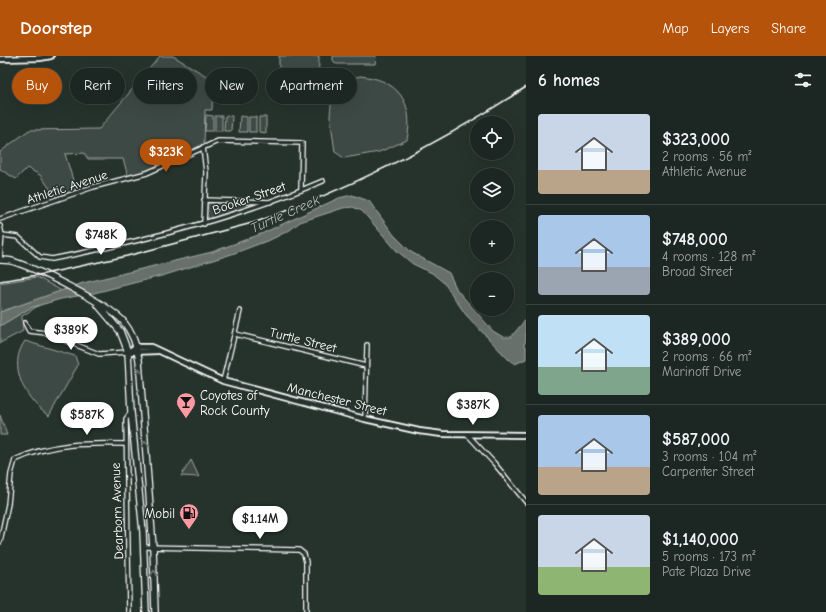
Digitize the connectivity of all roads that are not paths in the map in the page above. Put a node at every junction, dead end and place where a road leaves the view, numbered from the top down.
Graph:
1 (50, 56) edge
2 (0, 59) edge
3 (203, 147) junction
4 (324, 181) dead end
5 (301, 190) junction
6 (204, 200) junction
7 (273, 202) junction
8 (0, 219) edge
9 (204, 224) junction
10 (0, 226) edge
11 (2, 235) junction
12 (0, 260) edge
13 (91, 300) junction
14 (240, 311) dead end
15 (25, 323) dead end
16 (235, 334) junction
17 (367, 345) dead end
18 (137, 350) junction
19 (128, 352) junction
20 (366, 366) junction
21 (223, 381) junction
22 (130, 412) junction
23 (364, 419) junction
24 (467, 434) junction
25 (526, 435) edge
26 (126, 444) junction
27 (526, 502) edge
28 (0, 542) edge
29 (153, 546) junction
30 (144, 547) junction
31 (129, 612) edge
32 (146, 612) edge
33 (155, 612) edge
34 (306, 612) edge

1 - 2 street
3 - 5 street, Athletic Avenue
3 - 6 street
3 - 8 street, Athletic Avenue
4 - 5 street
5 - 7 street, Booker Street
6 - 7 street
6 - 9 street
7 - 9 street, Booker Street
9 - 11 street, Booker Street
10 - 11 street
11 - 12 street
12 - 13 main road
13 - 18 main road
13 - 19 main road
14 - 16 street
15 - 19 street
16 - 20 street, Turtle Street
16 - 21 street
17 - 20 street
18 - 19 street, Manchester Street
18 - 21 street, Manchester Street
29 -> 18 main road
19 - 22 main road
20 - 23 street
21 - 23 street, Manchester Street
22 - 26 street, Dearborn Avenue
22 - 30 main road
23 - 24 street, Manchester Street
24 - 25 street, Manchester Street
24 - 27 street
26 - 28 street
26 - 31 street, Dearborn Avenue
29 - 30 street
33 -> 29 main road
29 - 34 street
30 - 32 main road

